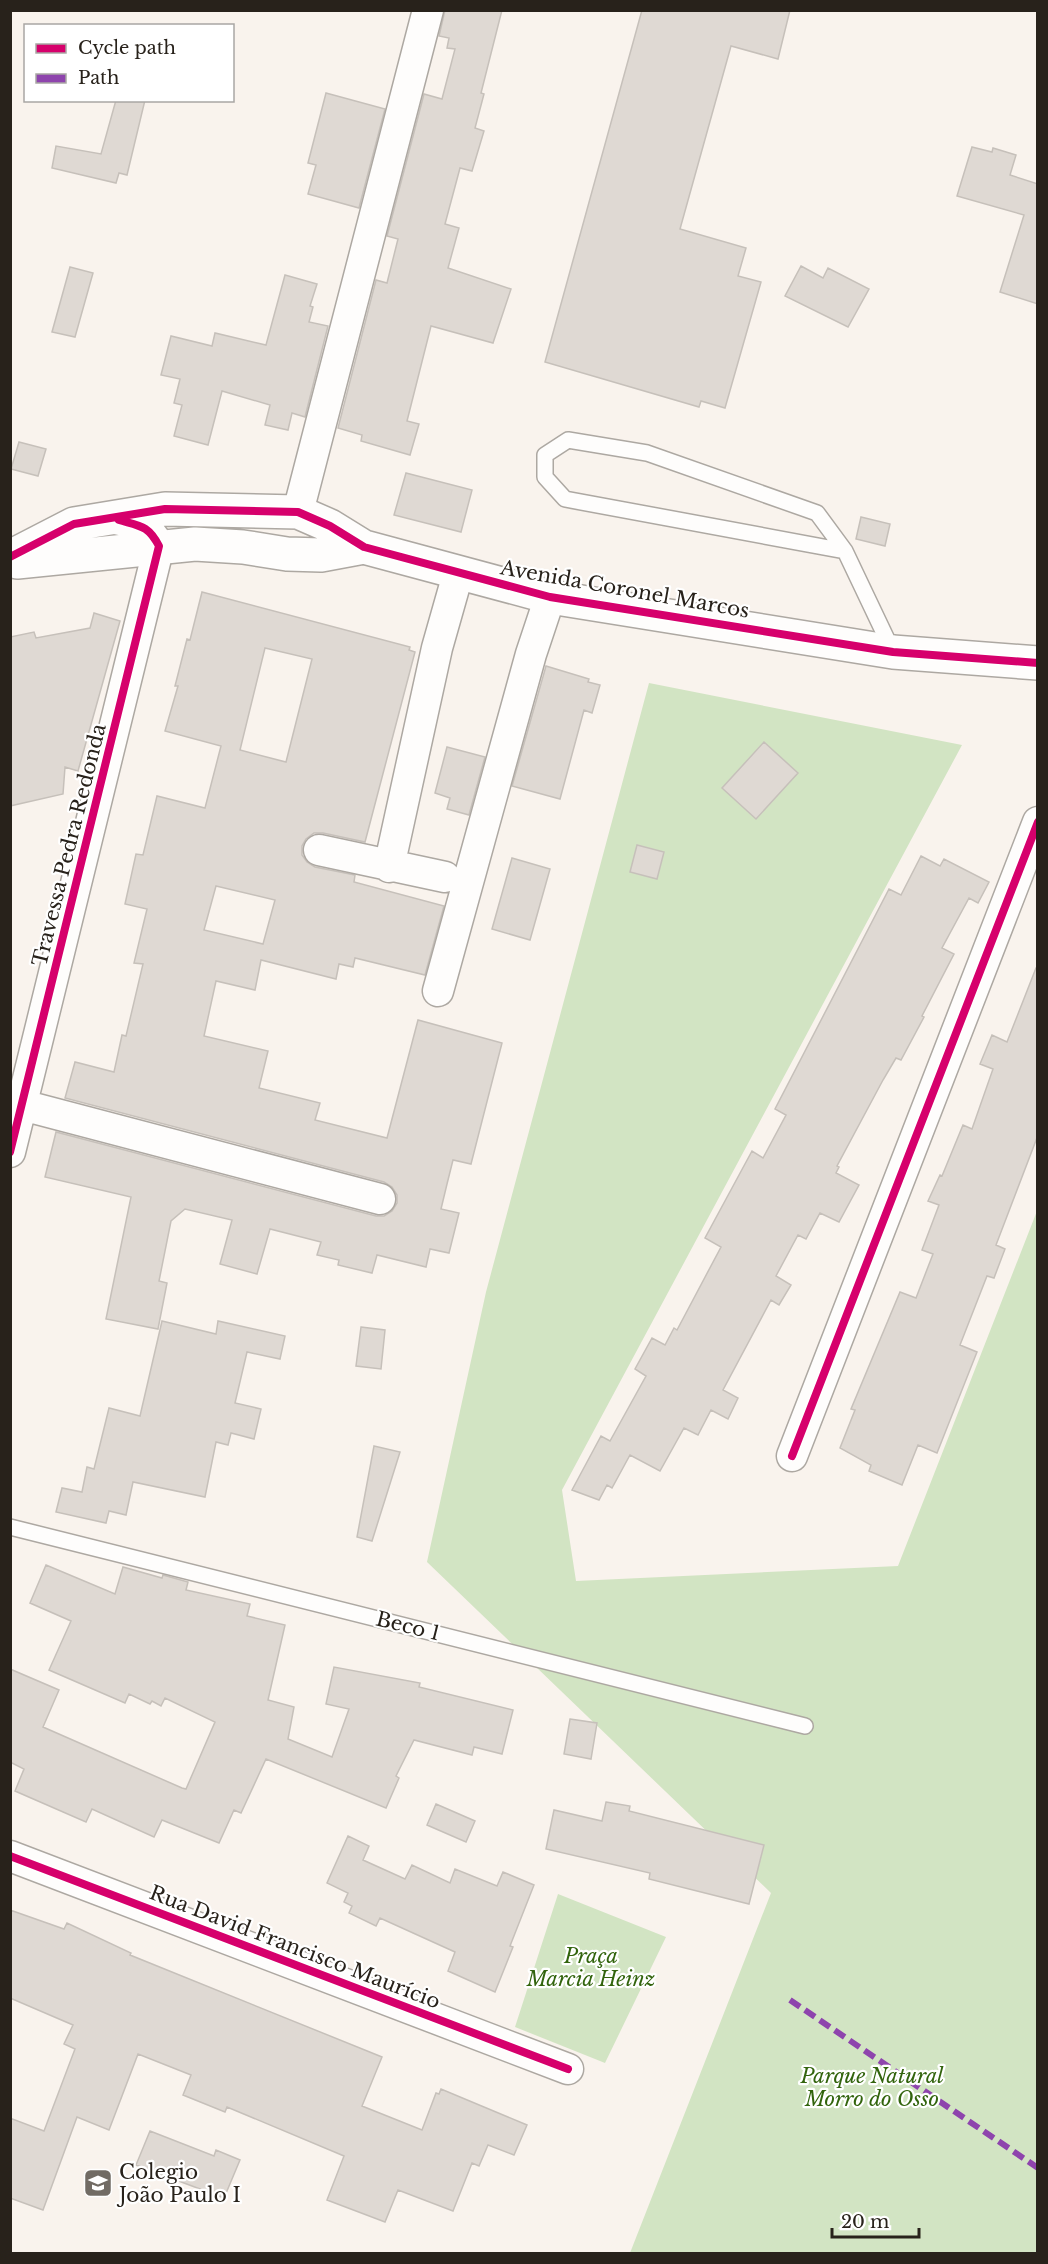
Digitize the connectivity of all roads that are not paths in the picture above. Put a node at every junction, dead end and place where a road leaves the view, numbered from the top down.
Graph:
1 (428, 10) edge
2 (298, 512) junction
3 (111, 518) junction
4 (159, 546) junction
5 (363, 547) junction
6 (845, 552) junction
7 (10, 557) edge
8 (10, 562) edge
9 (458, 574) junction
10 (550, 597) junction
11 (893, 652) junction
12 (1038, 663) edge
13 (1038, 822) edge
14 (319, 850) dead end
15 (389, 867) junction
16 (445, 877) dead end
17 (438, 991) dead end
18 (23, 1046) edge
19 (22, 1106) junction
20 (10, 1152) edge
21 (380, 1199) dead end
22 (792, 1456) dead end
23 (10, 1527) edge
24 (804, 1726) dead end
25 (10, 1856) edge
26 (568, 2069) dead end

1 - 2 street
2 - 3 main road, Avenida Coronel Marcos
2 - 5 main road, Avenida Coronel Marcos
3 - 4 street
3 - 7 main road, Avenida Coronel Marcos
4 - 5 main road, Avenida Coronel Marcos
4 - 8 main road, Avenida Coronel Marcos
4 - 18 street, Travessa Pedra Redonda
5 - 9 main road, Avenida Coronel Marcos
6 - 6 lane
6 - 11 lane
9 - 10 main road, Avenida Coronel Marcos
9 - 15 street
10 - 11 main road, Avenida Coronel Marcos
10 - 17 street
11 - 12 main road, Avenida Coronel Marcos
13 - 22 street
14 - 15 street
15 - 16 street
18 - 19 street, Travessa Pedra Redonda
19 - 20 street, Travessa Pedra Redonda
19 - 21 street
23 - 24 lane, Beco 1
25 - 26 street, Rua David Francisco Maurício

